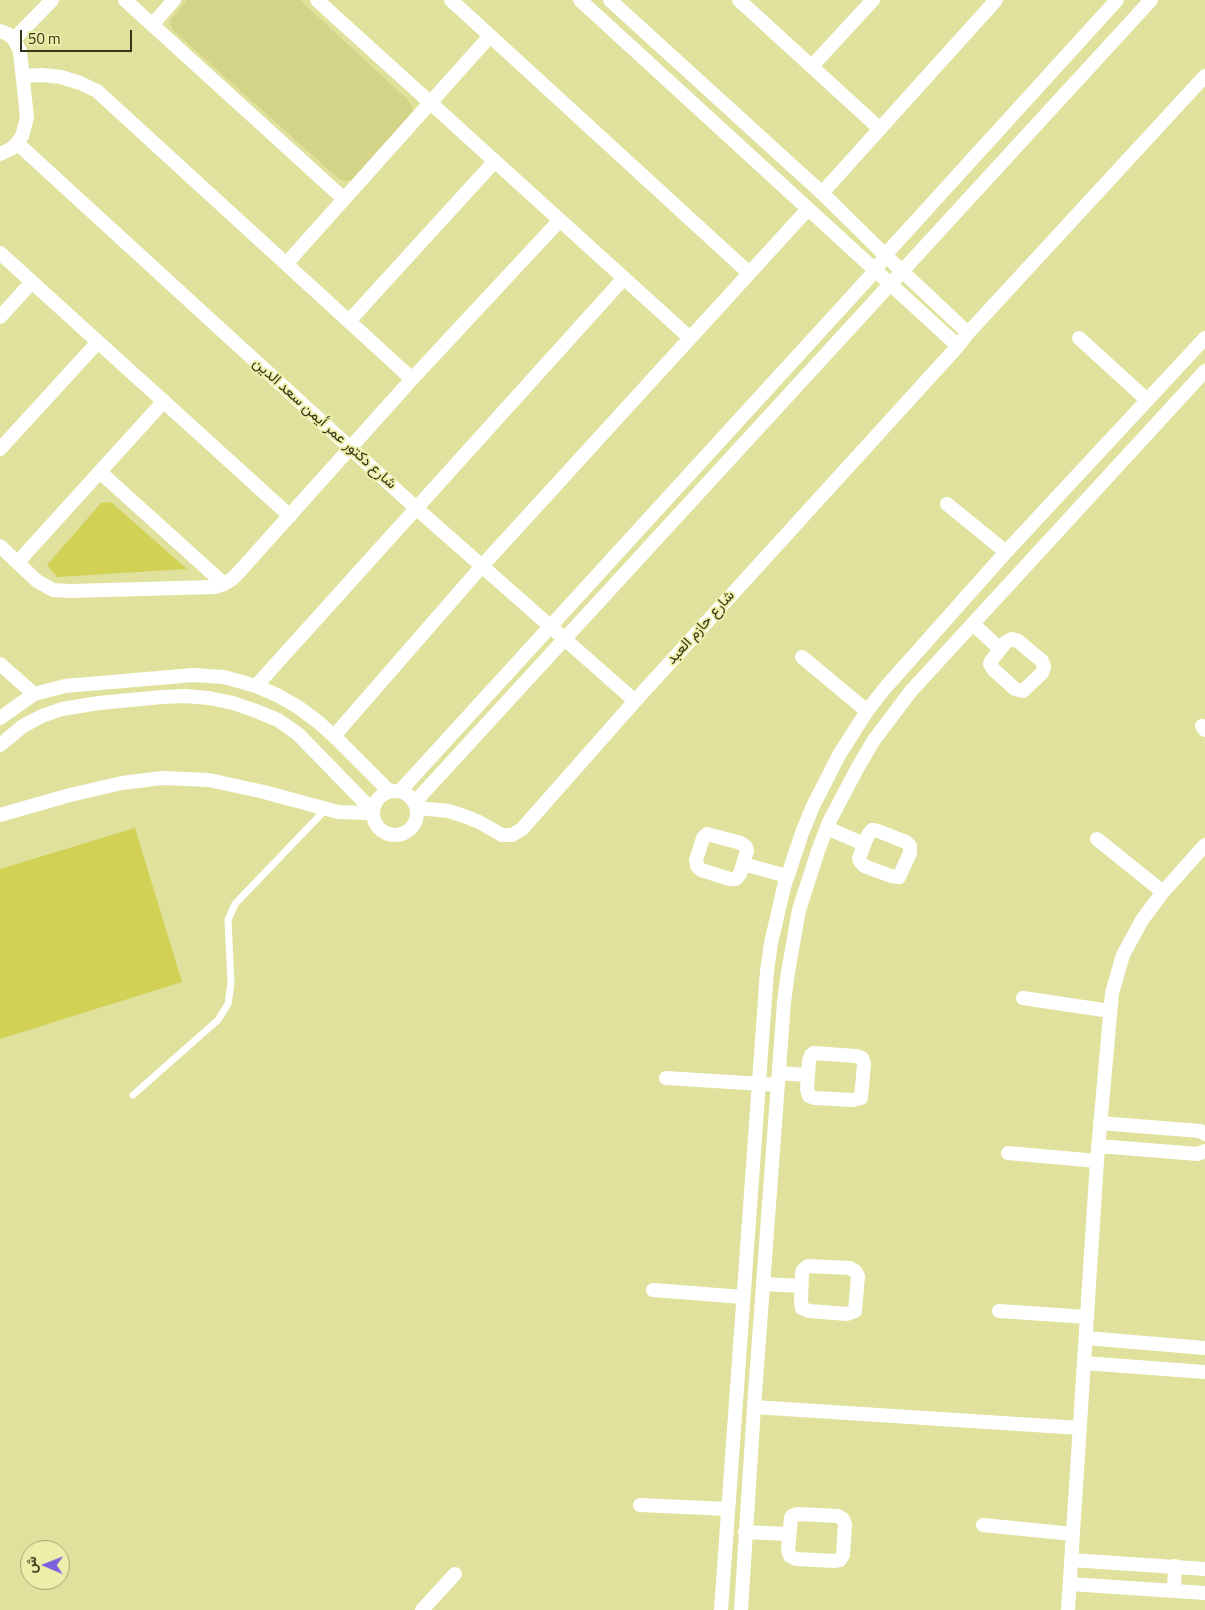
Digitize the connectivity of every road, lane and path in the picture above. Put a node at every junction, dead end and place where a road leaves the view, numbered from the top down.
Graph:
1 (52, 0) edge
2 (125, 0) edge
3 (174, 0) edge
4 (318, 0) edge
5 (451, 0) edge
6 (580, 0) edge
7 (610, 0) edge
8 (739, 0) edge
9 (996, 0) edge
10 (1118, 0) edge
11 (1151, 0) edge
12 (871, 1) edge
13 (152, 25) junction
14 (0, 31) edge
15 (490, 36) junction
16 (14, 39) junction
17 (812, 66) junction
18 (23, 76) junction
19 (1205, 76) edge
20 (431, 103) junction
21 (880, 129) junction
22 (17, 144) junction
23 (0, 154) edge
24 (495, 161) junction
25 (822, 193) junction
26 (344, 199) junction
27 (808, 209) junction
28 (560, 220) junction
29 (0, 253) edge
30 (885, 256) junction
31 (286, 264) junction
32 (876, 270) junction
33 (901, 271) junction
34 (749, 273) junction
35 (624, 278) junction
36 (32, 282) junction
37 (890, 283) junction
38 (0, 317) edge
39 (349, 321) junction
40 (968, 333) junction
41 (690, 338) junction
42 (1080, 338) dead end
43 (1205, 338) edge
44 (98, 342) junction
45 (958, 346) junction
46 (1205, 371) edge
47 (412, 379) junction
48 (1147, 400) junction
49 (164, 401) junction
50 (351, 448) junction
51 (0, 449) edge
52 (100, 472) junction
53 (1064, 490) junction
54 (947, 504) dead end
55 (1082, 505) junction
56 (416, 508) junction
57 (290, 516) junction
58 (0, 546) edge
59 (1006, 552) junction
60 (18, 562) junction
61 (482, 566) junction
62 (224, 584) junction
63 (973, 624) junction
64 (551, 626) junction
65 (564, 638) junction
66 (1000, 649) dead end
67 (802, 657) dead end
68 (0, 664) edge
69 (256, 686) junction
70 (34, 694) junction
71 (635, 701) junction
72 (867, 711) junction
73 (0, 718) edge
74 (334, 736) junction
75 (0, 745) edge
76 (394, 791) junction
77 (416, 805) junction
78 (326, 809) junction
79 (372, 812) junction
80 (0, 815) edge
81 (827, 828) junction
82 (1096, 839) dead end
83 (864, 844) dead end
84 (1205, 845) edge
85 (743, 864) dead end
86 (787, 876) junction
87 (1163, 892) junction
88 (1023, 998) dead end
89 (1110, 1011) junction
90 (807, 1075) junction
91 (666, 1078) dead end
92 (779, 1079) junction
93 (758, 1084) junction
94 (133, 1095) dead end
95 (1100, 1123) junction
96 (1205, 1134) edge
97 (1098, 1146) junction
98 (1205, 1151) edge
99 (1008, 1153) dead end
100 (1097, 1161) junction
101 (764, 1284) junction
102 (801, 1286) junction
103 (653, 1290) dead end
104 (743, 1297) junction
105 (1000, 1311) dead end
106 (1087, 1317) junction
107 (1086, 1338) junction
108 (1203, 1348) edge
109 (1084, 1363) junction
110 (1202, 1372) edge
111 (754, 1408) junction
112 (1080, 1428) junction
113 (640, 1505) dead end
114 (727, 1509) junction
115 (983, 1525) dead end
116 (745, 1532) junction
117 (789, 1534) junction
118 (1073, 1534) junction
119 (1071, 1560) junction
120 (1176, 1566) junction
121 (1205, 1569) edge
122 (455, 1574) dead end
123 (1070, 1584) junction
124 (1174, 1591) junction
125 (1205, 1593) edge
126 (422, 1610) edge
127 (721, 1610) edge
128 (741, 1610) edge
129 (1068, 1610) edge

1 - 16 street
2 - 13 street
3 - 13 street
4 - 20 street
5 - 15 street
6 - 27 street
7 - 25 street
8 - 17 street
9 - 21 street
10 - 30 street
11 - 33 street
12 - 17 street
13 - 26 street
14 - 16 street
15 - 20 street
15 - 34 street
16 - 18 street
17 - 21 street
18 - 22 street
18 - 31 street
19 - 40 street, شارع حازم العبد
20 - 24 street
20 - 26 street
21 - 25 street
22 - 23 street
22 - 50 street, شارع دكتور عمر أيمن سعد الدين
24 - 28 street
24 - 39 street
25 - 30 street
26 - 31 street
27 - 32 street
27 - 34 street
28 - 35 street
28 - 47 street
29 - 36 street
30 - 32 street
30 - 33 street
31 - 39 street
32 - 37 street
32 - 64 street
33 - 37 street
33 - 40 street
34 - 41 street
35 - 41 street
35 - 56 street
36 - 38 street
36 - 44 street
37 - 45 street
37 - 65 street
39 - 47 street
40 - 45 street, شارع حازم العبد
41 - 61 street
42 - 48 street
43 - 48 street
44 - 49 street
44 - 51 street
45 - 71 street, شارع حازم العبد
46 - 55 street
47 - 50 street
48 - 53 street
49 - 52 street
49 - 57 street
50 - 56 street, شارع دكتور عمر أيمن سعد الدين
50 - 57 street
52 - 60 street
52 - 62 street
53 - 55 street
53 - 59 street
54 - 59 street
55 - 63 street
56 - 61 street, شارع دكتور عمر أيمن سعد الدين
56 - 69 street
57 - 62 street
58 - 60 street
59 - 72 street
60 - 62 street
61 - 64 street, شارع دكتور عمر أيمن سعد الدين
61 - 74 street
63 - 66 street
63 - 81 street
64 - 65 street, شارع دكتور عمر أيمن سعد الدين
64 - 76 street
65 - 71 street, شارع دكتور عمر أيمن سعد الدين
65 - 77 street
67 - 72 street
68 - 70 street
69 - 70 street
69 - 74 street
70 - 73 street
71 - 77 street, شارع حازم العبد
72 - 86 street
74 - 76 street
75 - 79 street
76 - 77 street
76 - 79 street
77 - 79 street
78 - 79 street
78 - 80 street
78 - 94 lane
81 - 83 street
81 - 92 street
82 - 87 street
84 - 87 street
85 - 86 street
86 - 93 street
87 - 89 street
88 - 89 street
89 - 95 street
90 - 90 street
90 - 92 street
91 - 93 street
92 - 93 street
92 - 101 street
93 - 104 street
95 - 96 street
95 - 97 street
97 - 98 street
97 - 100 street
99 - 100 street
100 - 106 street
101 - 102 street
101 - 111 street
102 - 102 street
103 - 104 street
104 - 114 street
105 - 106 street
106 - 107 street
107 - 108 street
107 - 109 street
108 - 110 street
109 - 110 street
109 - 112 street
111 - 112 street
111 - 116 street
112 - 118 street
113 - 114 street
114 - 127 street
115 - 118 street
116 - 117 street
116 - 128 street
117 - 117 street
118 - 119 street
119 - 120 street
119 - 123 street
120 - 121 street
120 - 124 street
122 - 126 street
123 - 124 street
123 - 129 street
124 - 125 street

